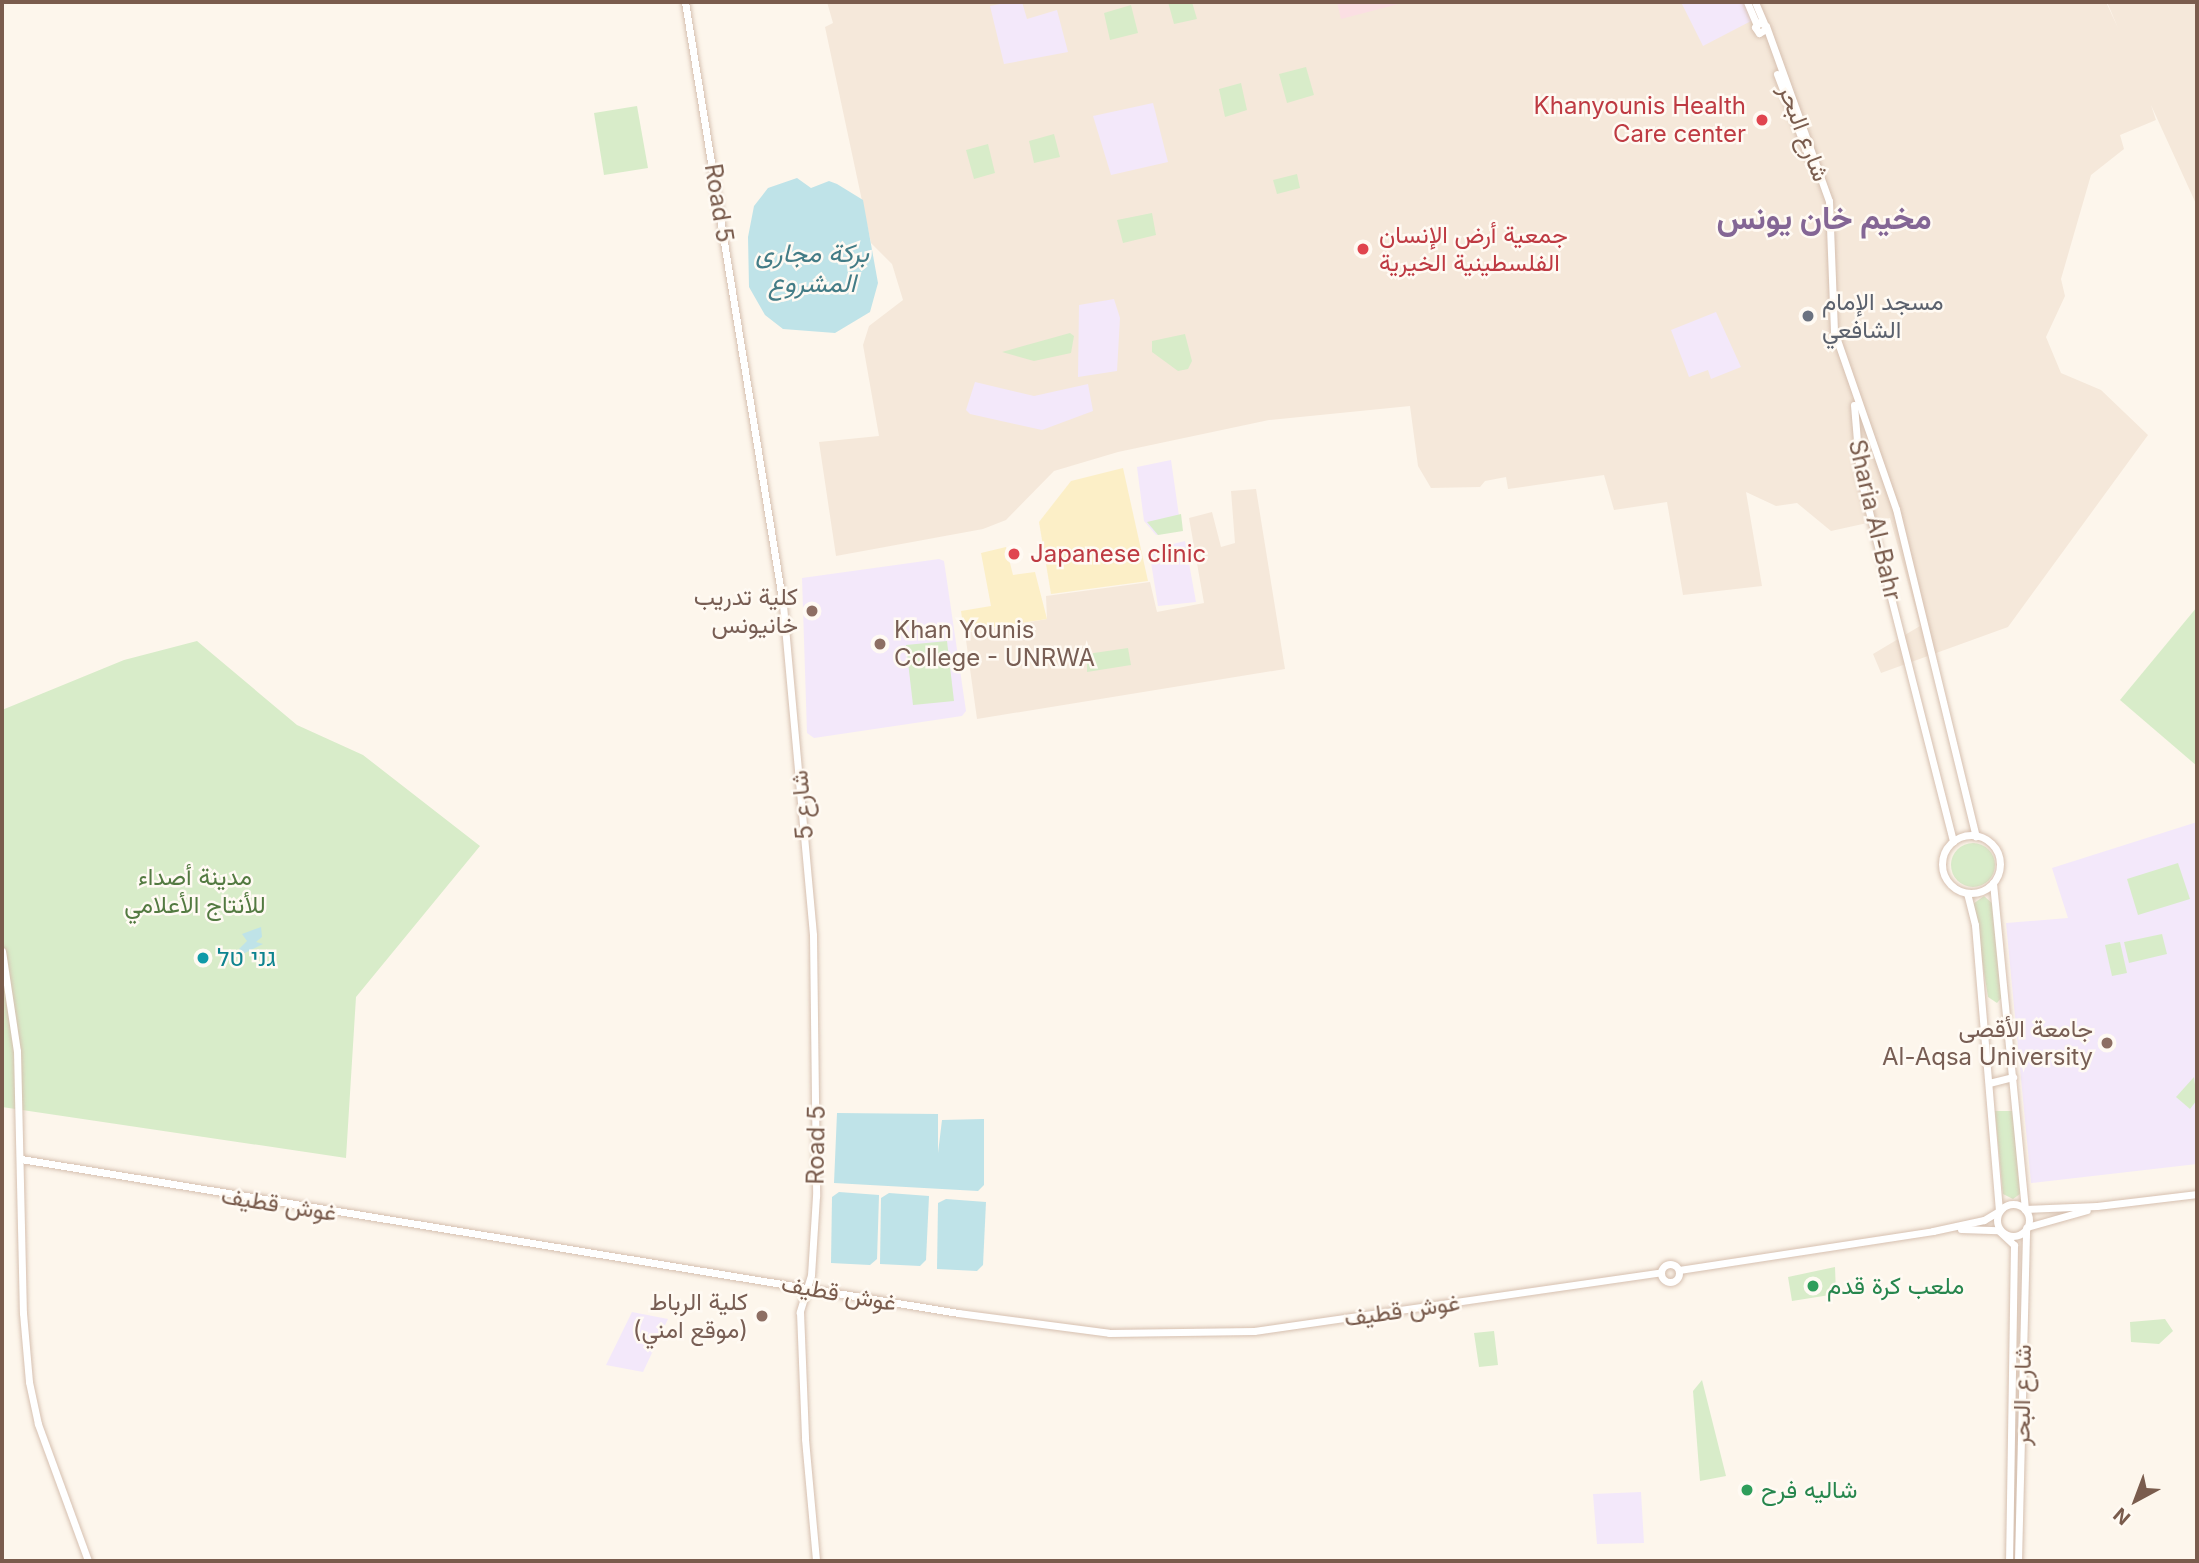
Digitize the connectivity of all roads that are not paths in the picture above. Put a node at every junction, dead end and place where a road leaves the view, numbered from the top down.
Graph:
1 (685, 2) edge
2 (1747, 2) edge
3 (1755, 2) edge
4 (1762, 27) junction
5 (1854, 397) junction
6 (778, 574) joint
7 (1976, 836) junction
8 (1953, 841) junction
9 (1993, 883) junction
10 (1966, 893) junction
11 (2, 951) edge
12 (817, 1037) joint
13 (2012, 1077) junction
14 (1989, 1083) junction
15 (21, 1160) junction
16 (2197, 1194) edge
17 (2096, 1206) junction
18 (2025, 1209) junction
19 (1999, 1211) junction
20 (2026, 1227) junction
21 (1933, 1231) junction
22 (2005, 1233) junction
23 (1679, 1270) junction
24 (1661, 1272) junction
25 (804, 1287) junction
26 (88, 1561) edge
27 (816, 1561) edge
28 (2009, 1561) edge
29 (2018, 1561) edge

1 - 6 main road, Road 5
2 - 4 main road, شارع البحر
3 - 4 main road, شارع البحر
4 - 5 main road, شارع البحر
5 - 7 main road, Sharia Al-Bahr
5 - 8 main road, Sharia Al-Bahr
6 - 12 main road, شارع 5
7 - 8 main road
7 - 9 main road
8 - 10 main road
9 - 10 main road
9 - 13 main road
10 - 14 main road
11 - 15 main road
12 - 25 main road, Road 5
13 - 14 main road
13 - 18 main road
14 - 19 main road
15 - 25 main road, غوش قطيف
15 - 26 main road
16 - 17 main road
17 - 18 main road
17 - 20 main road
18 - 19 main road
18 - 20 main road
19 - 21 main road
19 - 22 main road
20 - 22 main road
20 - 29 main road, شارع البحر
21 - 22 main road
21 - 23 main road
22 - 28 main road, شارع البحر
23 - 24 main road
23 - 24 main road
24 - 25 main road, غوش قطيف
25 - 27 main road

